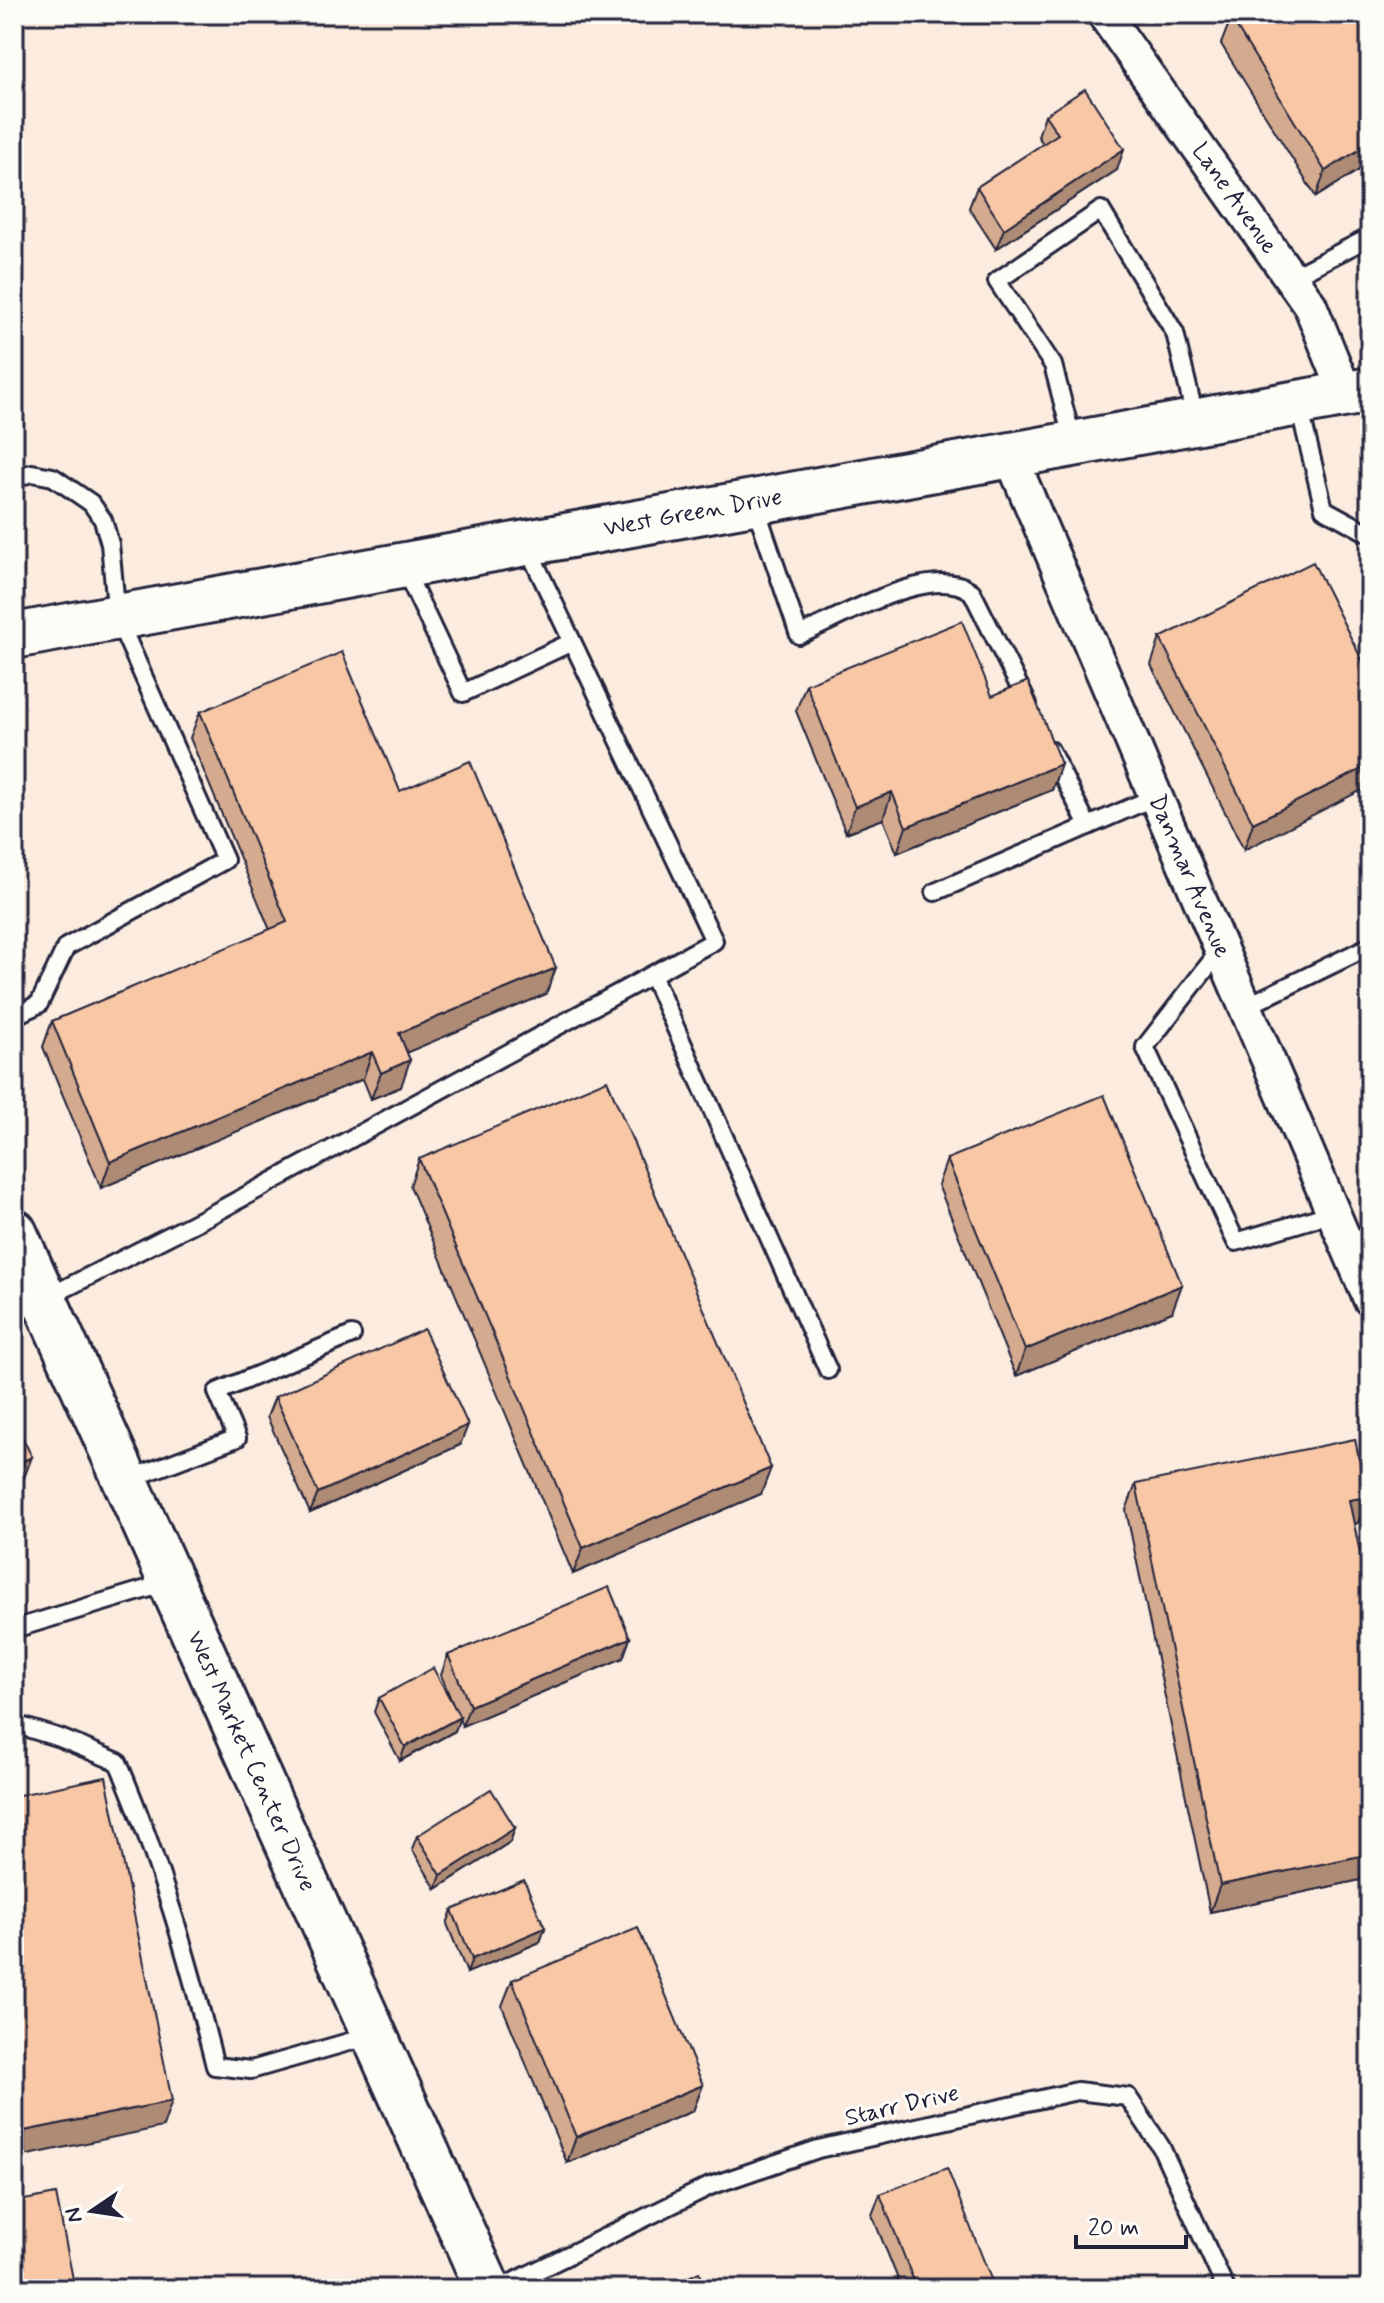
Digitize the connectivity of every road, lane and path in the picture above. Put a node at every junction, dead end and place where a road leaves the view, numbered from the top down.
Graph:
1 (1104, 14) edge
2 (1370, 237) edge
3 (1290, 278) junction
4 (1358, 392) edge
5 (1298, 403) junction
6 (1196, 421) junction
7 (1074, 443) junction
8 (1010, 455) junction
9 (14, 478) edge
10 (753, 501) junction
11 (1370, 534) edge
12 (524, 542) junction
13 (403, 564) junction
14 (117, 617) junction
15 (14, 636) edge
16 (572, 642) junction
17 (1155, 797) junction
18 (1088, 826) junction
19 (935, 892) dead end
20 (1370, 946) edge
21 (1221, 949) junction
22 (652, 975) junction
23 (1245, 1007) junction
24 (14, 1016) edge
25 (1333, 1213) junction
26 (14, 1232) edge
27 (44, 1299) junction
28 (1370, 1299) edge
29 (352, 1335) dead end
30 (828, 1370) dead end
31 (126, 1481) junction
32 (172, 1582) junction
33 (14, 1629) edge
34 (14, 1724) edge
35 (375, 2035) junction
36 (488, 2289) edge
37 (499, 2289) edge
38 (1226, 2289) edge

1 - 3 street, Lane Avenue
2 - 3 lane
3 - 4 street, Lane Avenue
4 - 5 main road, West Green Drive
5 - 6 main road, West Green Drive
5 - 11 lane
6 - 7 main road, West Green Drive
6 - 7 lane
7 - 8 main road, West Green Drive
8 - 10 main road, West Green Drive
8 - 17 street, Danmar Avenue
9 - 14 lane
10 - 12 main road, West Green Drive
10 - 18 lane
12 - 13 main road, West Green Drive
12 - 16 lane
13 - 14 main road, West Green Drive
13 - 16 lane
14 - 15 main road, West Green Drive
14 - 24 lane
16 - 22 lane
17 - 18 lane
17 - 21 street, Danmar Avenue
18 - 19 lane
20 - 23 lane
21 - 23 street, Danmar Avenue
21 - 25 lane
22 - 27 lane
22 - 30 lane
23 - 25 street, Danmar Avenue
25 - 28 street, Danmar Avenue
26 - 27 main road, West Market Center Drive
27 - 31 main road, West Market Center Drive
29 - 31 lane
31 - 32 main road, West Market Center Drive
32 - 33 lane
32 - 35 main road, West Market Center Drive
34 - 35 lane
35 - 36 main road, West Market Center Drive
37 - 38 lane, Starr Drive

